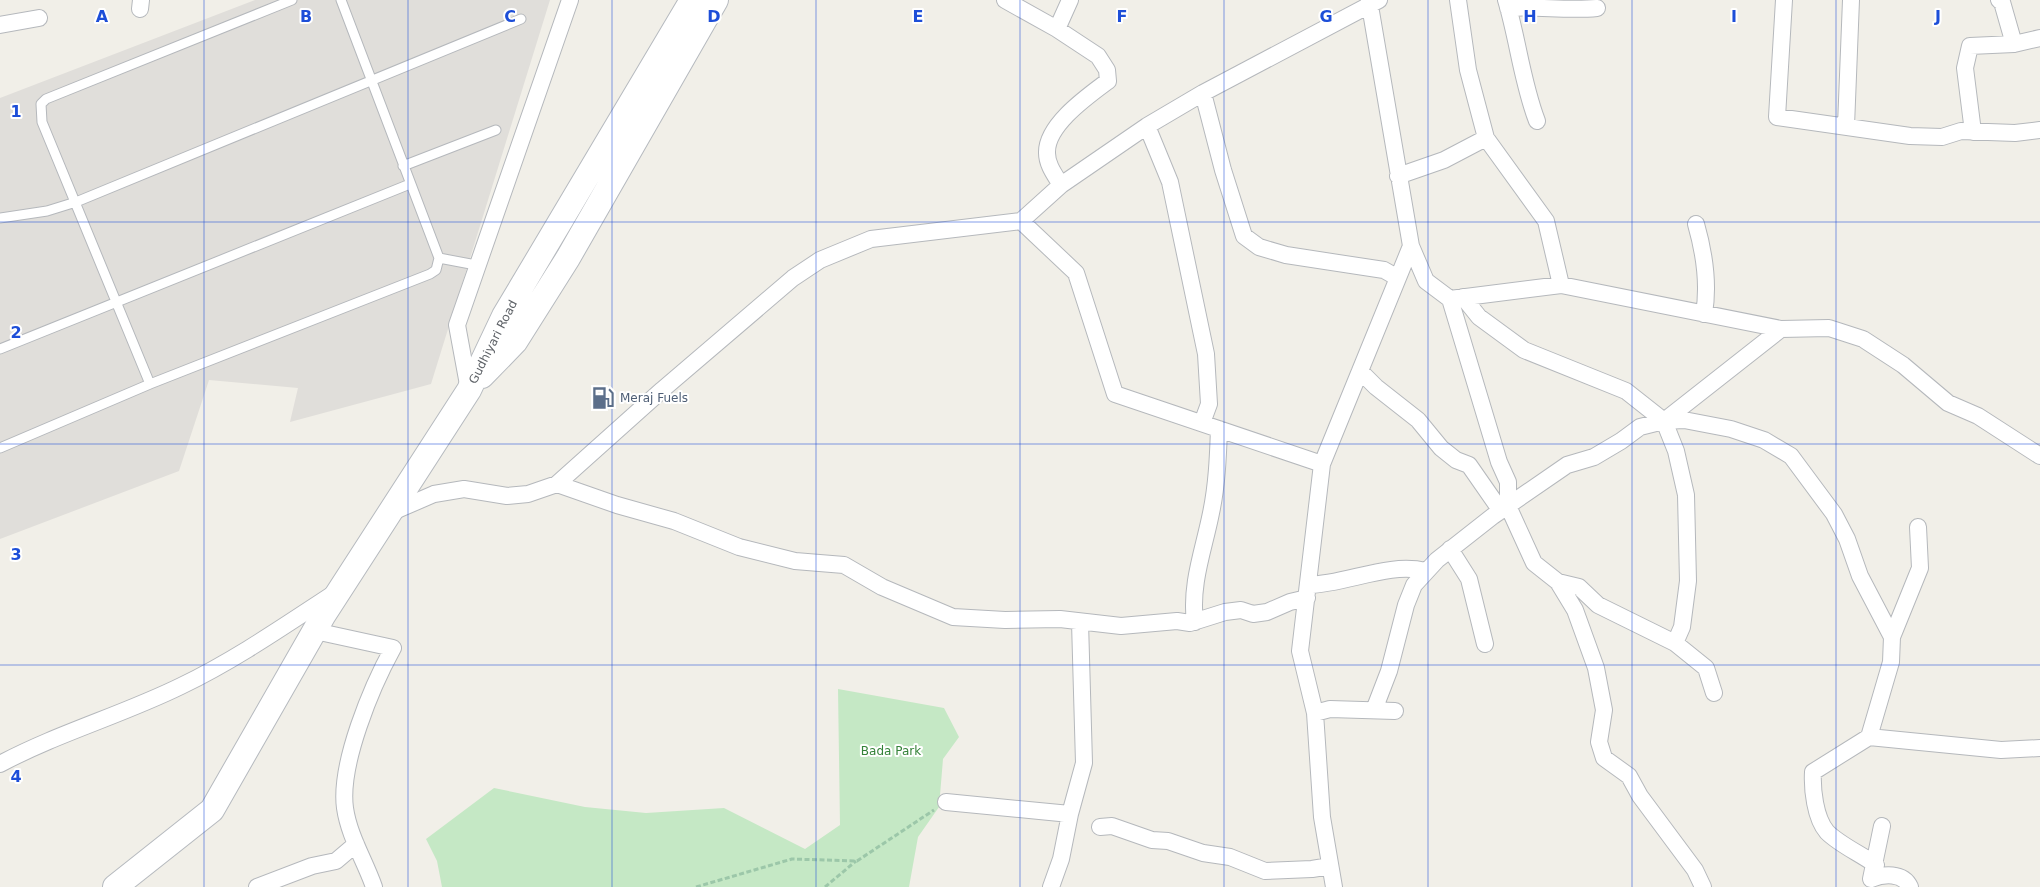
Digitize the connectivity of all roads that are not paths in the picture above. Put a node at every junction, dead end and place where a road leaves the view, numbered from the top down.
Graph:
1 (292, 0) edge
2 (341, 0) edge
3 (570, 0) edge
4 (692, 0) edge
5 (716, 0) edge
6 (1005, 0) edge
7 (1070, 0) edge
8 (1458, 0) edge
9 (1784, 0) edge
10 (1851, 0) edge
11 (1999, 0) edge
12 (1373, 2) edge
13 (1507, 4) edge
14 (1598, 8) dead end
15 (39, 18) dead end
16 (521, 20) dead end
17 (0, 25) edge
18 (1057, 29) junction
19 (2040, 38) edge
20 (2014, 44) junction
21 (371, 81) junction
22 (1203, 93) junction
23 (1537, 121) dead end
24 (1147, 126) junction
25 (1846, 126) junction
26 (496, 130) dead end
27 (2040, 130) edge
28 (1973, 132) junction
29 (1486, 138) junction
30 (403, 166) junction
31 (1398, 176) junction
32 (410, 184) junction
33 (1061, 185) junction
34 (76, 202) junction
35 (0, 218) edge
36 (1021, 221) junction
37 (1696, 224) dead end
38 (1411, 246) junction
39 (438, 258) junction
40 (476, 265) junction
41 (1398, 278) junction
42 (1561, 285) junction
43 (1456, 298) junction
44 (115, 302) junction
45 (1704, 314) junction
46 (1781, 329) junction
47 (0, 348) edge
48 (1360, 371) junction
49 (150, 384) junction
50 (469, 390) junction
51 (1664, 421) junction
52 (1202, 423) junction
53 (1219, 429) junction
54 (0, 448) edge
55 (2040, 456) edge
56 (1322, 464) junction
57 (557, 484) junction
58 (1505, 508) junction
59 (390, 513) junction
60 (1918, 527) dead end
61 (1450, 549) junction
62 (1426, 571) junction
63 (1558, 582) junction
64 (341, 588) junction
65 (1308, 591) junction
66 (1080, 622) junction
67 (1194, 622) junction
68 (315, 631) junction
69 (1892, 637) junction
70 (1675, 643) junction
71 (1485, 644) dead end
72 (1714, 693) dead end
73 (1374, 710) junction
74 (1395, 711) dead end
75 (1315, 712) junction
76 (1869, 737) junction
77 (2040, 748) edge
78 (0, 764) edge
79 (946, 802) road end
80 (1070, 814) junction
81 (1882, 826) dead end
82 (1100, 827) dead end
83 (356, 844) junction
84 (1876, 865) junction
85 (1330, 866) junction
86 (115, 887) edge
87 (257, 887) edge
88 (374, 887) edge
89 (1051, 887) edge
90 (1334, 887) edge
91 (1703, 887) edge
92 (1910, 887) edge

1 - 34 lane
2 - 21 lane
3 - 40 street
4 - 50 street, Gudhiyari Road
5 - 50 street, Gudhiyari Road
6 - 18 street
7 - 18 street
8 - 29 street
9 - 25 street
10 - 25 street
11 - 20 street
12 - 22 street
12 - 31 street
13 - 14 street
13 - 23 street
15 - 17 street
16 - 21 lane
18 - 33 street
19 - 20 street
20 - 28 street
21 - 30 lane
21 - 34 lane
22 - 24 street
22 - 41 street
24 - 33 street
24 - 52 street
25 - 28 street
26 - 30 lane
27 - 28 street
29 - 31 street
29 - 42 street
30 - 32 lane
31 - 38 street
32 - 39 lane
32 - 44 lane
33 - 36 street
34 - 35 lane
34 - 44 lane
36 - 52 street
36 - 57 street
37 - 45 street
38 - 41 street
38 - 43 street
39 - 40 lane
39 - 49 lane
40 - 50 street
41 - 48 street
42 - 43 street
42 - 45 street
43 - 51 street
43 - 58 street
44 - 47 lane
44 - 49 lane
45 - 46 street
46 - 51 street
46 - 55 street
48 - 56 street
48 - 58 street
49 - 54 lane
50 - 59 street
51 - 58 street
51 - 69 street
51 - 70 street
52 - 53 street
53 - 56 street
53 - 67 street
56 - 65 street
57 - 59 street
57 - 66 street
58 - 61 street
58 - 63 street
59 - 64 street
60 - 69 street
61 - 62 street
61 - 71 street
62 - 65 street
62 - 73 street
63 - 70 street
63 - 91 street
64 - 68 street
64 - 78 street
65 - 67 street
65 - 75 street
66 - 67 street
66 - 80 street
68 - 83 street
68 - 86 street
69 - 76 street
70 - 72 street
73 - 74 street
73 - 75 street
75 - 85 street
76 - 77 street
76 - 84 street
79 - 80 street
80 - 89 street
81 - 84 street
82 - 85 street
83 - 87 street
83 - 88 street
84 - 92 street
85 - 90 street

